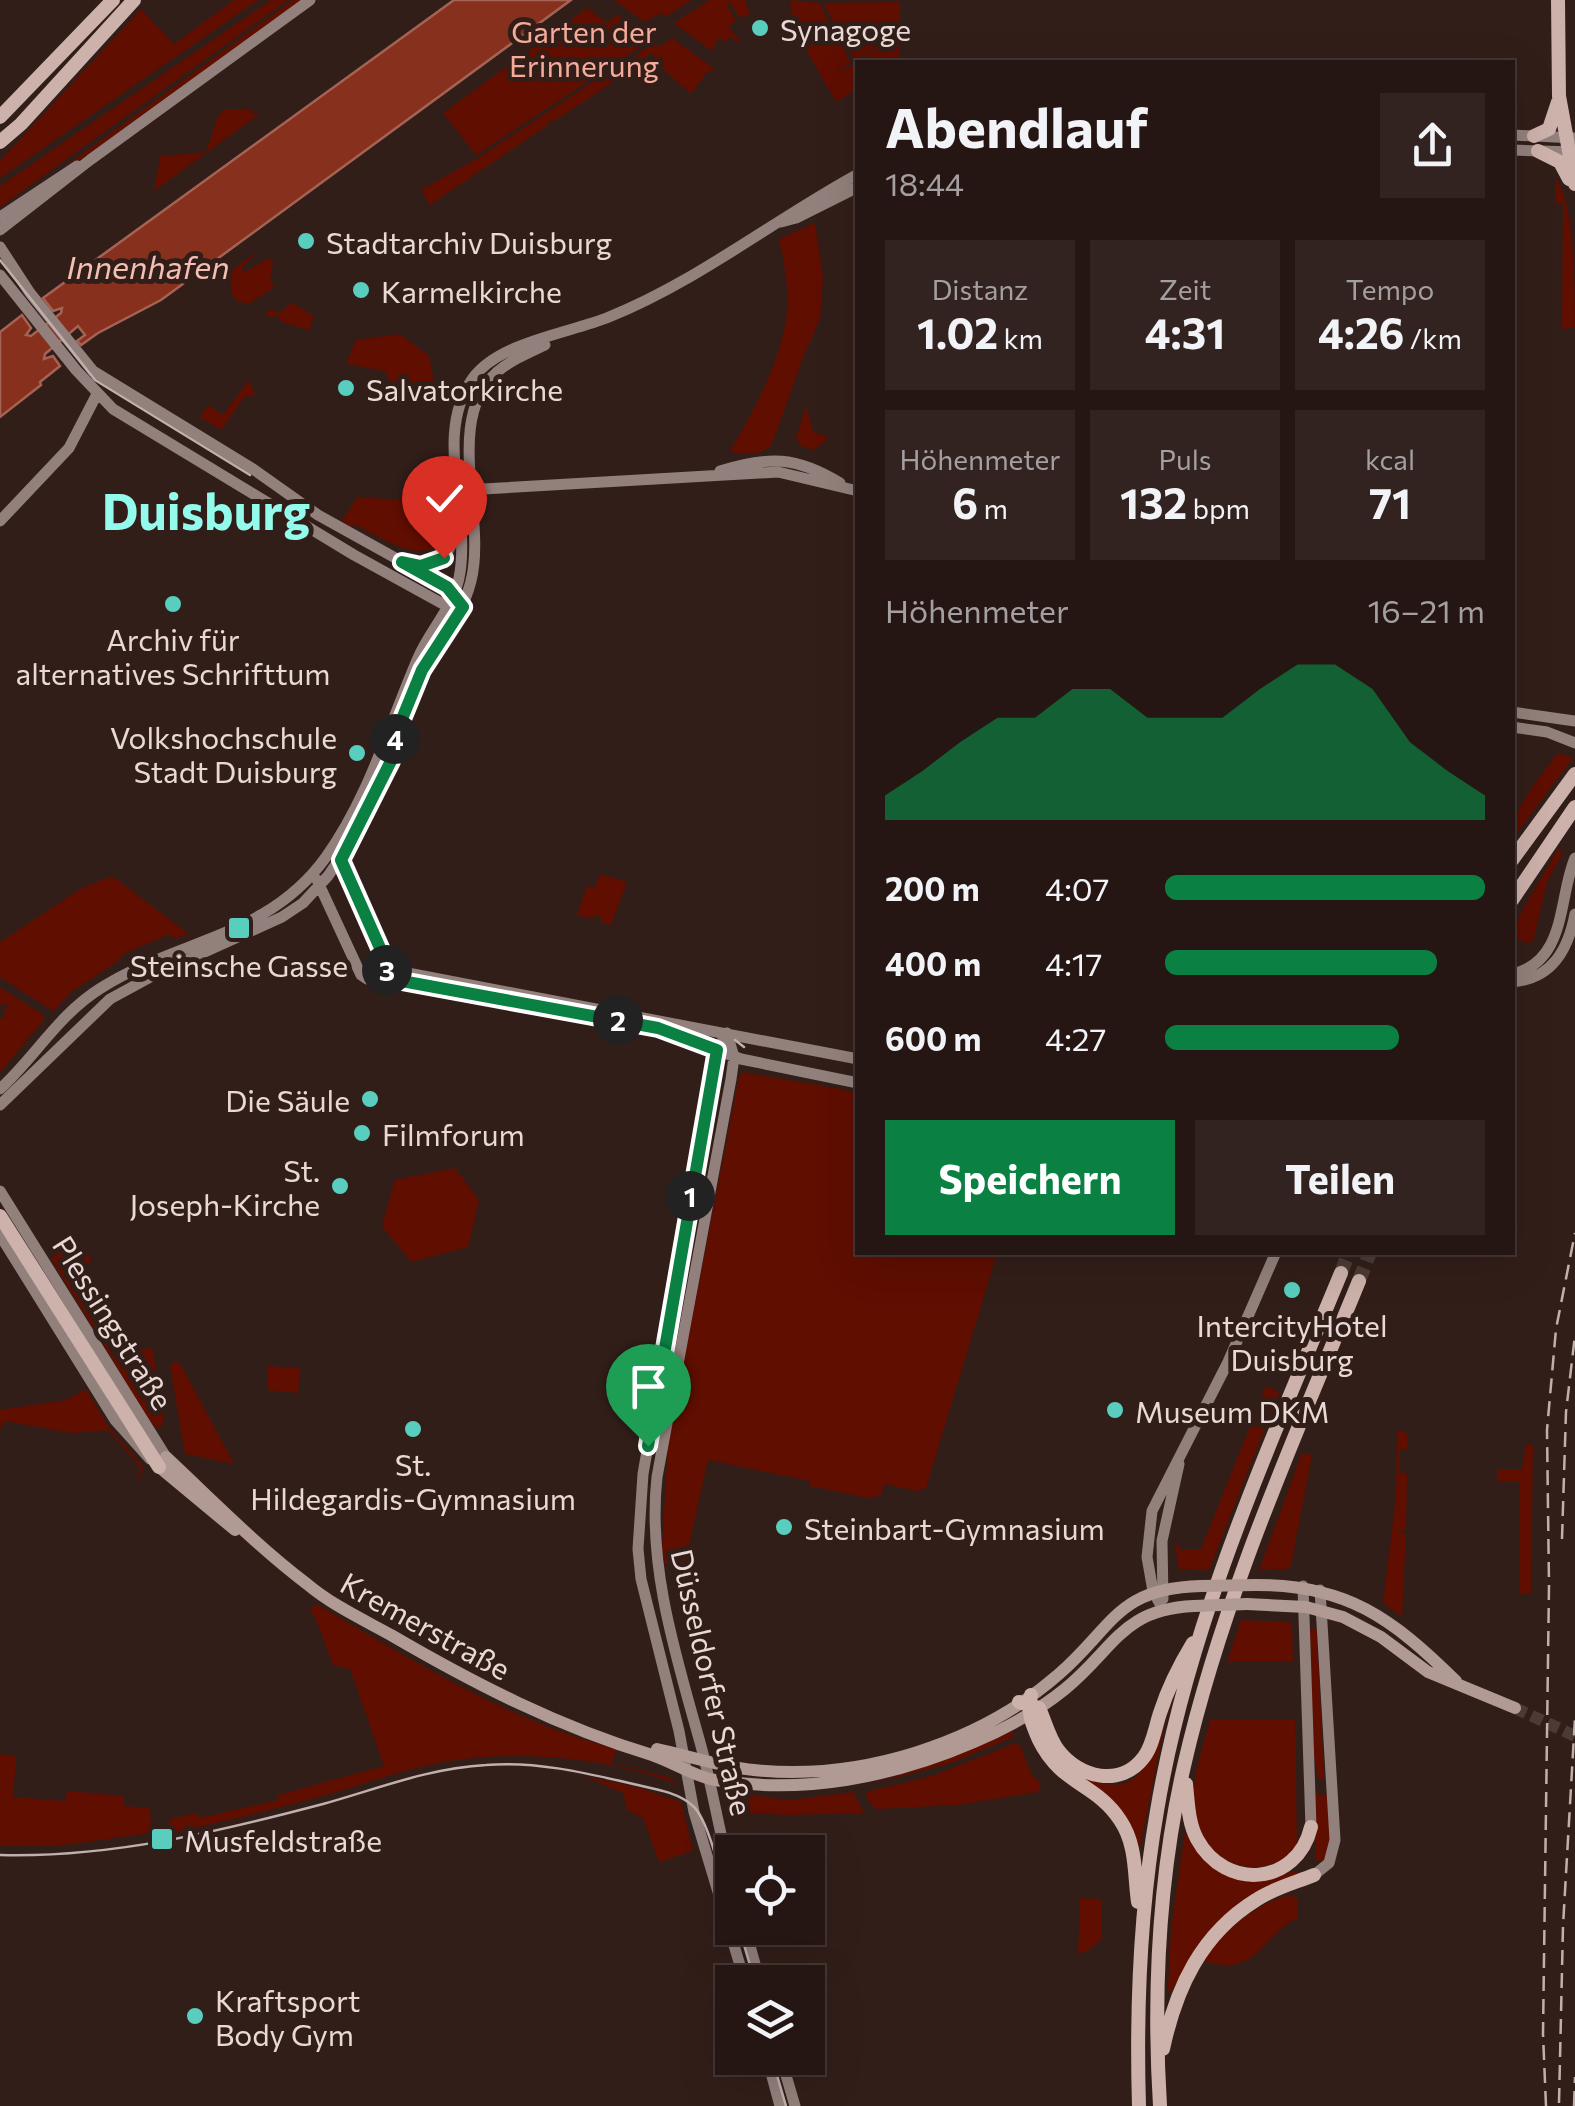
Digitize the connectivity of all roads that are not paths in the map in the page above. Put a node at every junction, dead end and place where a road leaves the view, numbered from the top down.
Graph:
1 (112, 0) edge
2 (134, 0) edge
3 (310, 0) edge
4 (1558, 0) edge
5 (1559, 96) junction
6 (2, 115) edge
7 (1515, 137) edge
8 (0, 142) edge
9 (1536, 144) junction
10 (1572, 145) edge
11 (1515, 149) edge
12 (90, 160) junction
13 (855, 176) edge
14 (1575, 184) edge
15 (855, 188) edge
16 (1575, 192) edge
17 (0, 217) edge
18 (777, 223) junction
19 (0, 230) edge
20 (0, 247) edge
21 (0, 275) edge
22 (33, 306) junction
23 (70, 354) junction
24 (491, 369) junction
25 (97, 394) junction
26 (472, 490) junction
27 (854, 490) edge
28 (456, 491) junction
29 (254, 492) junction
30 (286, 493) junction
31 (457, 512) junction
32 (0, 522) edge
33 (402, 562) junction
34 (454, 593) junction
35 (447, 608) junction
36 (462, 608) junction
37 (1515, 712) edge
38 (1575, 721) edge
39 (1515, 727) edge
40 (1575, 743) edge
41 (1575, 774) edge
42 (1575, 807) edge
43 (1515, 856) edge
44 (1575, 858) edge
45 (341, 860) junction
46 (314, 871) junction
47 (324, 881) junction
48 (358, 895) junction
49 (1515, 896) edge
50 (1575, 914) edge
51 (1558, 948) junction
52 (386, 971) junction
53 (1515, 973) edge
54 (1515, 982) edge
55 (727, 1033) junction
56 (717, 1050) junction
57 (734, 1057) junction
58 (855, 1058) edge
59 (855, 1082) edge
60 (0, 1090) edge
61 (0, 1105) edge
62 (0, 1190) edge
63 (0, 1216) edge
64 (0, 1235) edge
65 (1275, 1255) edge
66 (1341, 1273) tunnel mouth
67 (1359, 1281) tunnel mouth
68 (163, 1462) junction
69 (1303, 1586) junction
70 (1158, 1590) junction
71 (1320, 1590) junction
72 (1306, 1607) junction
73 (1162, 1608) junction
74 (1322, 1611) junction
75 (1203, 1625) junction
76 (1462, 1685) junction
77 (1029, 1704) junction
78 (1515, 1708) tunnel mouth
79 (705, 1761) junction
80 (685, 1762) junction
81 (1184, 1767) junction
82 (709, 1778) junction
83 (1311, 1827) joint
84 (722, 1835) edge
85 (1314, 1875) joint
86 (1142, 1920) junction
87 (739, 1965) edge
88 (1158, 2073) junction
89 (772, 2075) edge
90 (786, 2075) edge
91 (780, 2106) edge
92 (795, 2106) edge
93 (1139, 2106) edge
94 (1160, 2106) edge

1 - 6 highway
2 - 8 highway
3 - 12 main road
4 - 5 highway
5 - 9 highway
5 - 10 highway
7 - 9 main road
9 - 10 main road
9 - 11 main road
9 - 16 highway
10 - 14 highway
12 - 17 main road
12 - 19 main road
13 - 18 main road
15 - 18 main road
18 - 24 main road
20 - 22 main road
21 - 22 main road
22 - 23 main road
23 - 25 main road
23 - 30 main road
24 - 26 main road
24 - 28 main road
25 - 29 main road
25 - 32 main road
26 - 27 main road
26 - 28 main road
26 - 36 main road
28 - 31 main road
29 - 30 main road
29 - 35 main road
30 - 33 main road
31 - 33 main road
31 - 34 main road
33 - 34 main road
34 - 35 main road
34 - 36 main road
35 - 36 main road
35 - 46 main road
36 - 45 main road
37 - 38 main road
39 - 40 main road
41 - 43 highway
42 - 49 highway
44 - 51 main road
45 - 47 main road
45 - 48 main road
46 - 47 main road
46 - 60 main road
47 - 48 main road
47 - 52 main road
47 - 61 main road
48 - 52 main road
50 - 51 main road
51 - 53 main road
51 - 54 main road
52 - 55 main road
52 - 56 main road
55 - 56 main road, Düsseldorfer Straße
55 - 57 main road, Düsseldorfer Straße
55 - 58 main road
56 - 57 main road
56 - 80 main road, Düsseldorfer Straße
57 - 59 main road
57 - 79 main road, Düsseldorfer Straße
62 - 68 main road, Plessingstraße
63 - 68 highway, Plessingstraße
64 - 68 main road, Plessingstraße
65 - 70 main road
66 - 75 highway
67 - 81 highway
68 - 80 main road, Kremerstraße
69 - 70 main road, bridge
69 - 71 main road
69 - 72 main road
70 - 73 main road
70 - 77 main road
71 - 74 main road
71 - 76 main road
72 - 73 main road, bridge
72 - 74 main road
72 - 83 main road
73 - 77 main road
74 - 76 main road
74 - 85 main road
75 - 77 highway
75 - 86 highway
76 - 78 main road
77 - 79 main road
77 - 82 main road
77 - 86 highway
79 - 80 main road
79 - 82 main road, Düsseldorfer Straße
80 - 82 main road
80 - 87 main road, Düsseldorfer Straße
81 - 83 highway
81 - 88 highway
82 - 84 main road, Düsseldorfer Straße
85 - 88 highway
86 - 93 highway
88 - 94 highway
89 - 91 main road
90 - 92 main road

